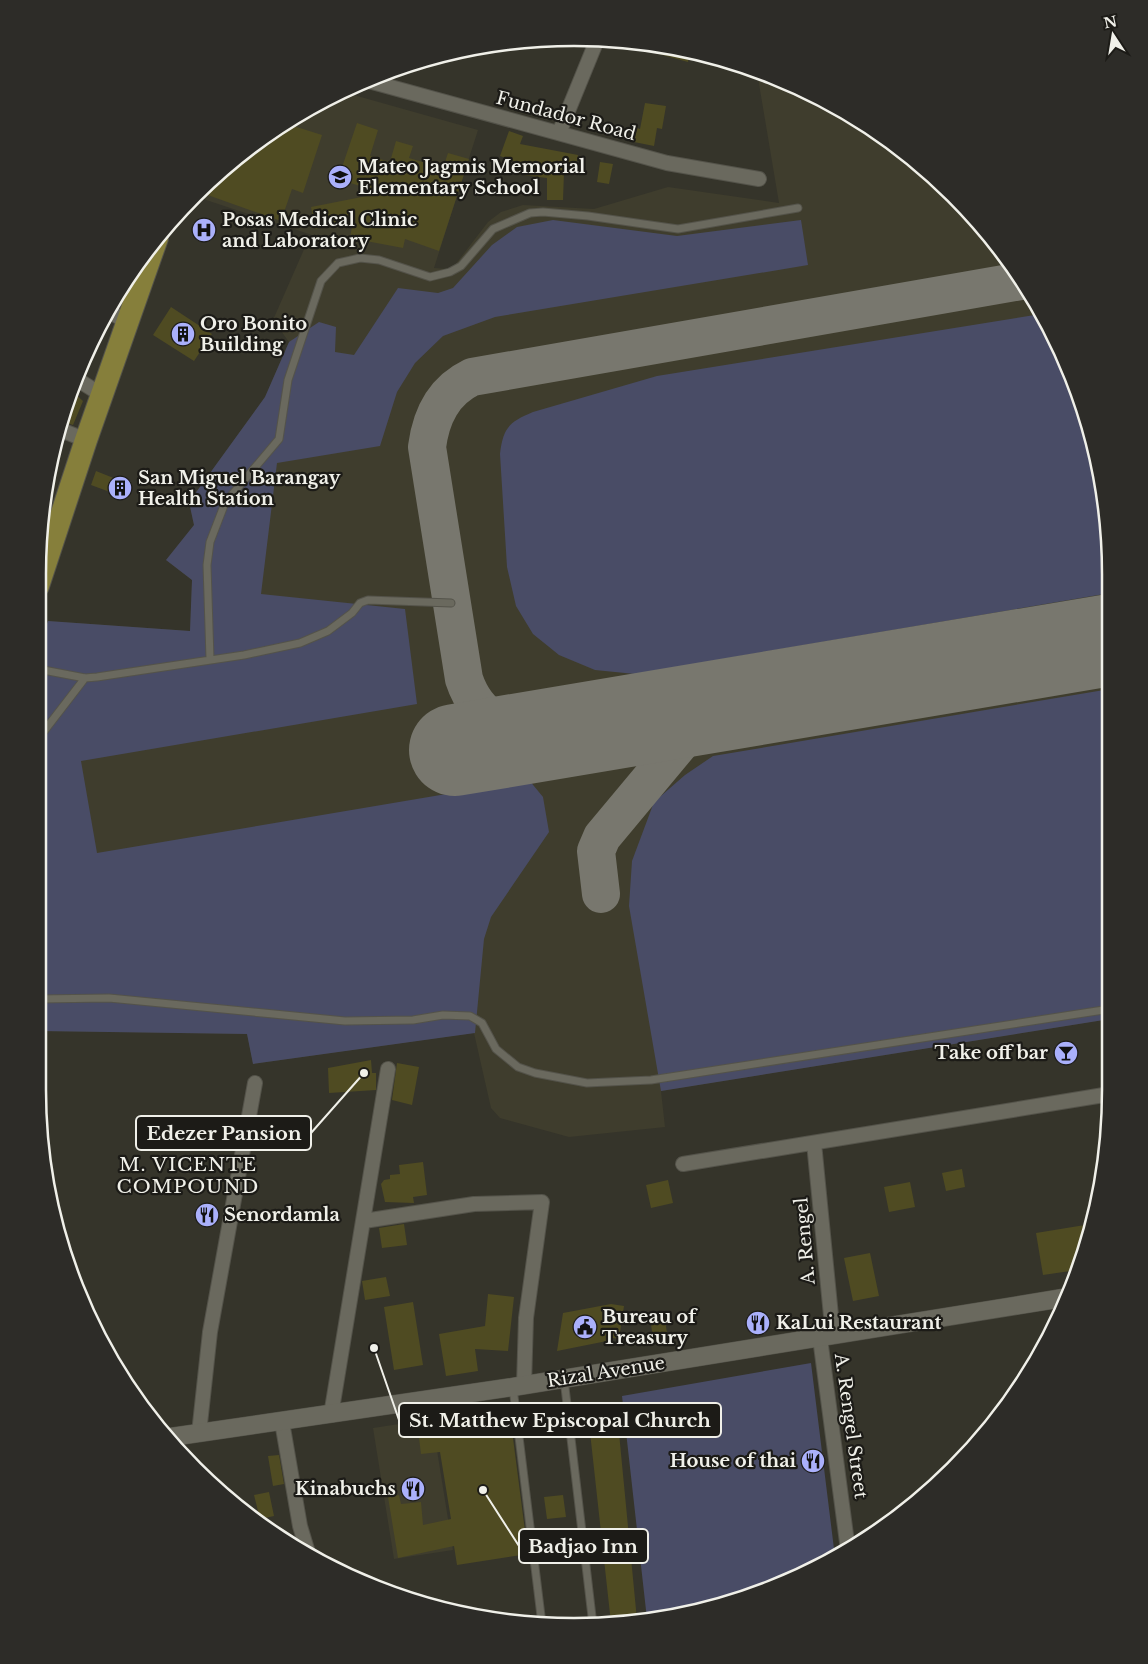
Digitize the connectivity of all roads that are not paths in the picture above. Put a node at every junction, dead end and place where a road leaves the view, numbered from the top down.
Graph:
1 (594, 47) edge
2 (381, 83) edge
3 (559, 133) junction
4 (759, 179) dead end
5 (798, 208) dead end
6 (149, 261) edge
7 (114, 315) edge
8 (128, 323) junction
9 (82, 383) edge
10 (102, 395) junction
11 (66, 432) edge
12 (86, 440) junction
13 (46, 560) edge
14 (451, 603) dead end
15 (210, 659) junction
16 (46, 671) edge
17 (85, 678) junction
18 (46, 729) edge
19 (46, 999) edge
20 (1102, 1010) edge
21 (388, 1068) dead end
22 (255, 1083) dead end
23 (1102, 1095) edge
24 (814, 1143) junction
25 (683, 1164) dead end
26 (364, 1221) junction
27 (1059, 1299) edge
28 (826, 1337) junction
29 (564, 1379) junction
30 (519, 1386) junction
31 (331, 1415) junction
32 (282, 1422) junction
33 (199, 1433) junction
34 (176, 1437) edge
35 (847, 1541) edge
36 (305, 1544) edge
37 (541, 1617) edge
38 (592, 1617) edge

1 - 3 street
2 - 3 street, Fundador Road
3 - 4 street, Fundador Road
5 - 15 lane
6 - 8 main road
7 - 8 street
8 - 10 main road
9 - 10 street
10 - 12 main road
11 - 12 street
12 - 13 main road
14 - 15 lane
15 - 17 lane
16 - 17 lane
17 - 18 lane
19 - 20 lane
21 - 26 street
22 - 33 street
23 - 24 street
24 - 25 street
24 - 28 street, A. Rengel
26 - 30 street
26 - 31 street
27 - 28 street, Rizal Avenue
28 - 29 street, Rizal Avenue
28 - 35 street, A. Rengel Street
29 - 30 street, Rizal Avenue
29 - 38 lane
30 - 31 street, Rizal Avenue
30 - 37 lane
31 - 32 street, Rizal Avenue
32 - 33 street, Rizal Avenue
32 - 36 street
33 - 34 street, Rizal Avenue

